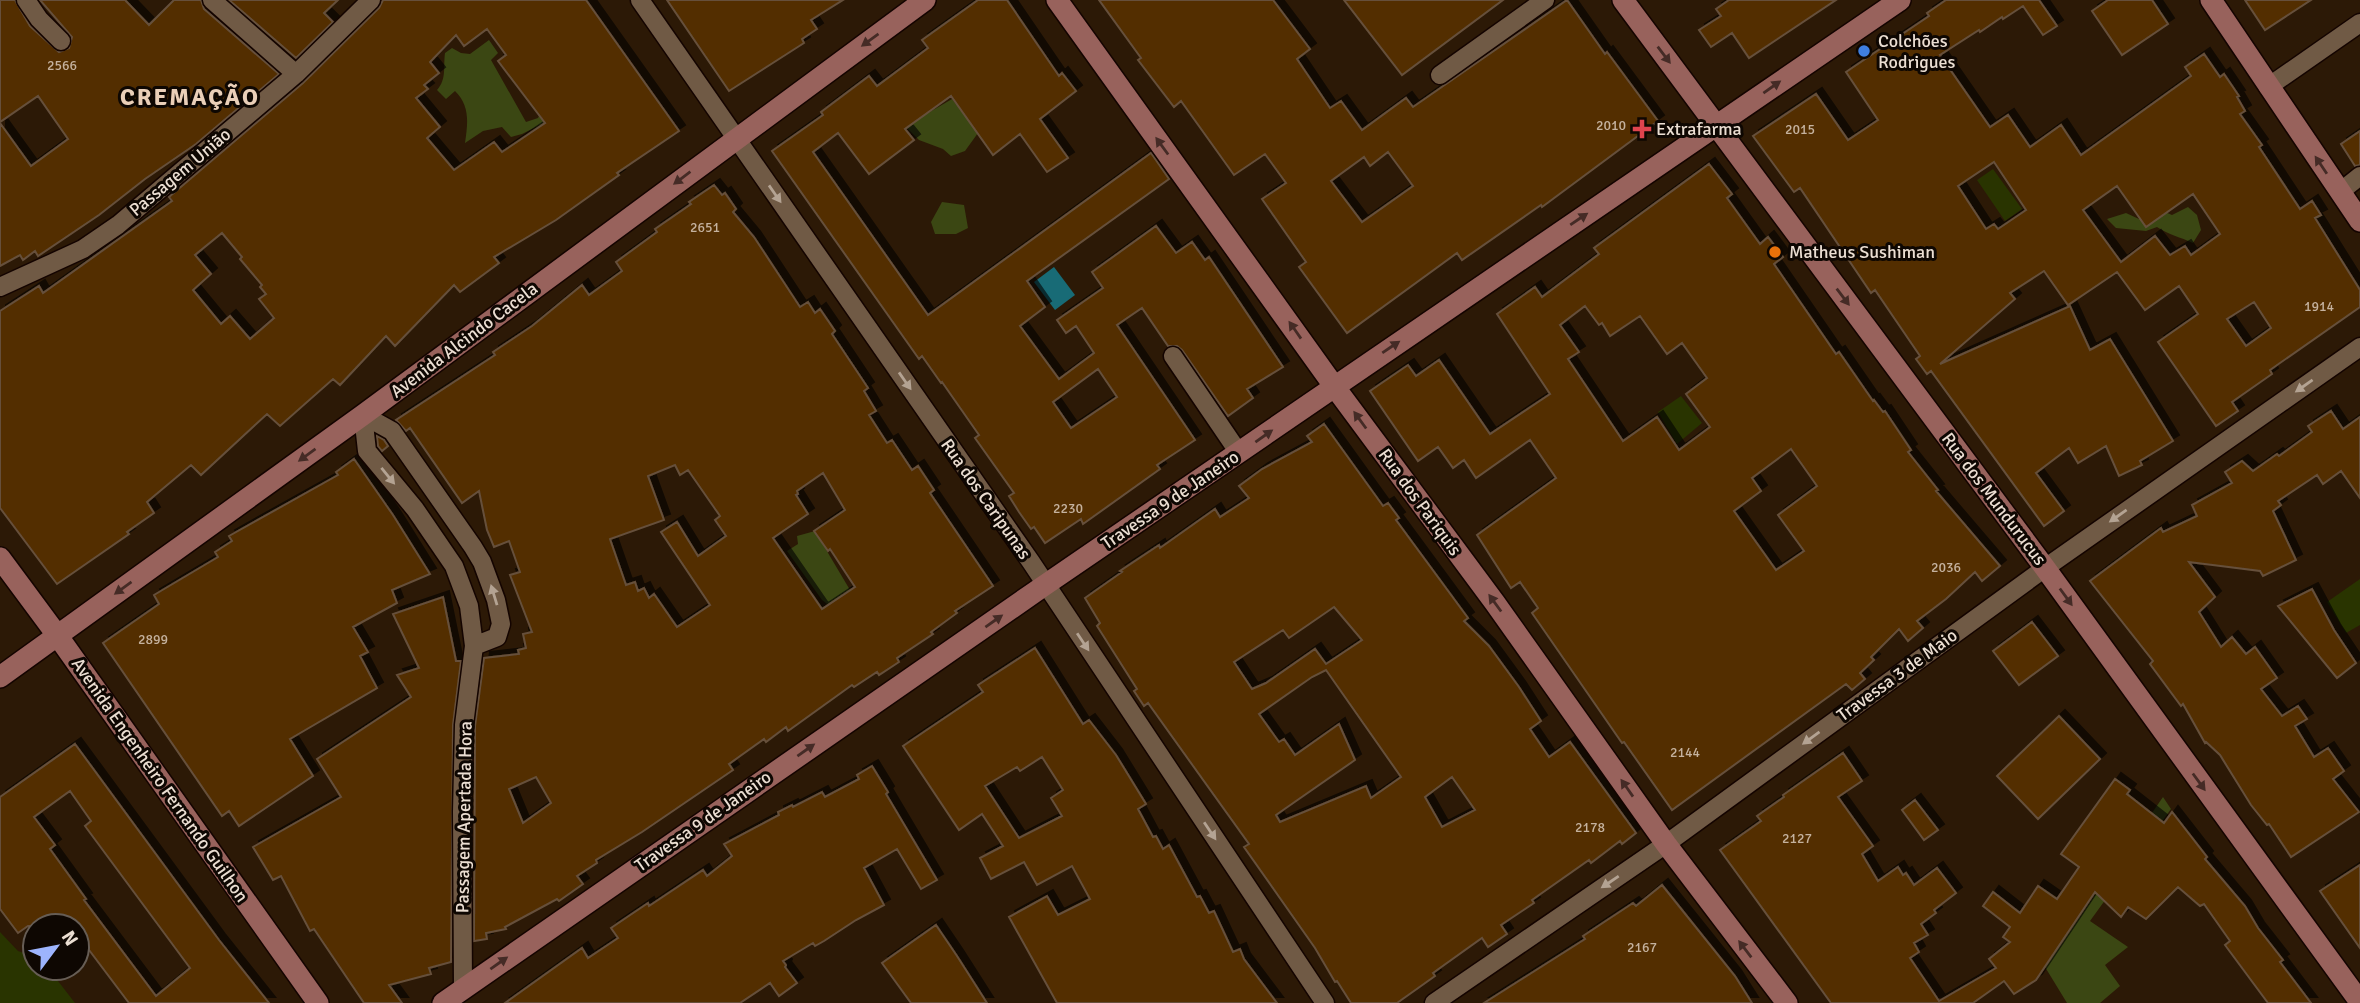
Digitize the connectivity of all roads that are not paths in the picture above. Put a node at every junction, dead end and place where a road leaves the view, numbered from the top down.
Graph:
1 (26, 0) edge
2 (212, 0) edge
3 (371, 0) edge
4 (640, 0) edge
5 (925, 0) edge
6 (1057, 0) edge
7 (1545, 0) edge
8 (1623, 0) edge
9 (2211, 0) edge
10 (1891, 2) edge
11 (2360, 23) edge
12 (61, 41) dead end
13 (296, 74) junction
14 (1440, 75) dead end
15 (2268, 88) junction
16 (1716, 126) junction
17 (737, 138) junction
18 (2360, 176) edge
19 (2340, 192) junction
20 (2360, 221) edge
21 (0, 287) edge
22 (2360, 347) edge
23 (1172, 356) dead end
24 (1334, 386) junction
25 (363, 415) junction
26 (1239, 453) junction
27 (0, 558) edge
28 (2045, 568) junction
29 (1045, 585) junction
30 (57, 635) junction
31 (474, 646) junction
32 (0, 677) edge
33 (1666, 844) junction
34 (463, 989) junction
35 (318, 1003) edge
36 (443, 1003) edge
37 (1325, 1003) edge
38 (1434, 1003) edge
39 (1787, 1003) edge
40 (2360, 1003) edge

1 - 12 street
2 - 13 street
3 - 13 street, Passagem União
4 - 17 street, Rua dos Caripunas
5 -> 17 main road, Avenida Alcindo Cacela
24 -> 6 main road, Rua dos Pariquis
7 - 14 street
8 -> 16 main road, Rua dos Mundurucus
9 - 15 main road
16 -> 10 main road, Travessa 9 de Janeiro
11 - 15 street
13 - 21 street, Passagem União
19 -> 15 main road
24 -> 16 main road, Travessa 9 de Janeiro
16 -> 28 main road, Rua dos Mundurucus
17 -> 25 main road, Avenida Alcindo Cacela
17 -> 29 street, Rua dos Caripunas
18 - 19 street
19 - 20 main road
22 -> 28 street, Travessa 3 de Maio
23 - 26 street
26 -> 24 main road, Travessa 9 de Janeiro
33 -> 24 main road, Rua dos Pariquis
25 -> 30 main road, Avenida Alcindo Cacela
25 -> 31 street, Passagem Apertada Hora
31 -> 25 street
26 - 29 main road, Travessa 9 de Janeiro
27 - 30 main road, Avenida Engenheiro Fernando Guilhon
28 -> 33 street, Travessa 3 de Maio
28 -> 40 main road, Rua dos Mundurucus
34 -> 29 main road, Travessa 9 de Janeiro
29 -> 37 street, Rua dos Caripunas
30 - 32 main road, Avenida Alcindo Cacela
30 - 35 main road, Avenida Engenheiro Fernando Guilhon
31 - 34 street, Passagem Apertada Hora
33 -> 38 street, Travessa 3 de Maio
39 -> 33 main road, Rua dos Pariquis
34 - 36 main road, Travessa 9 de Janeiro

